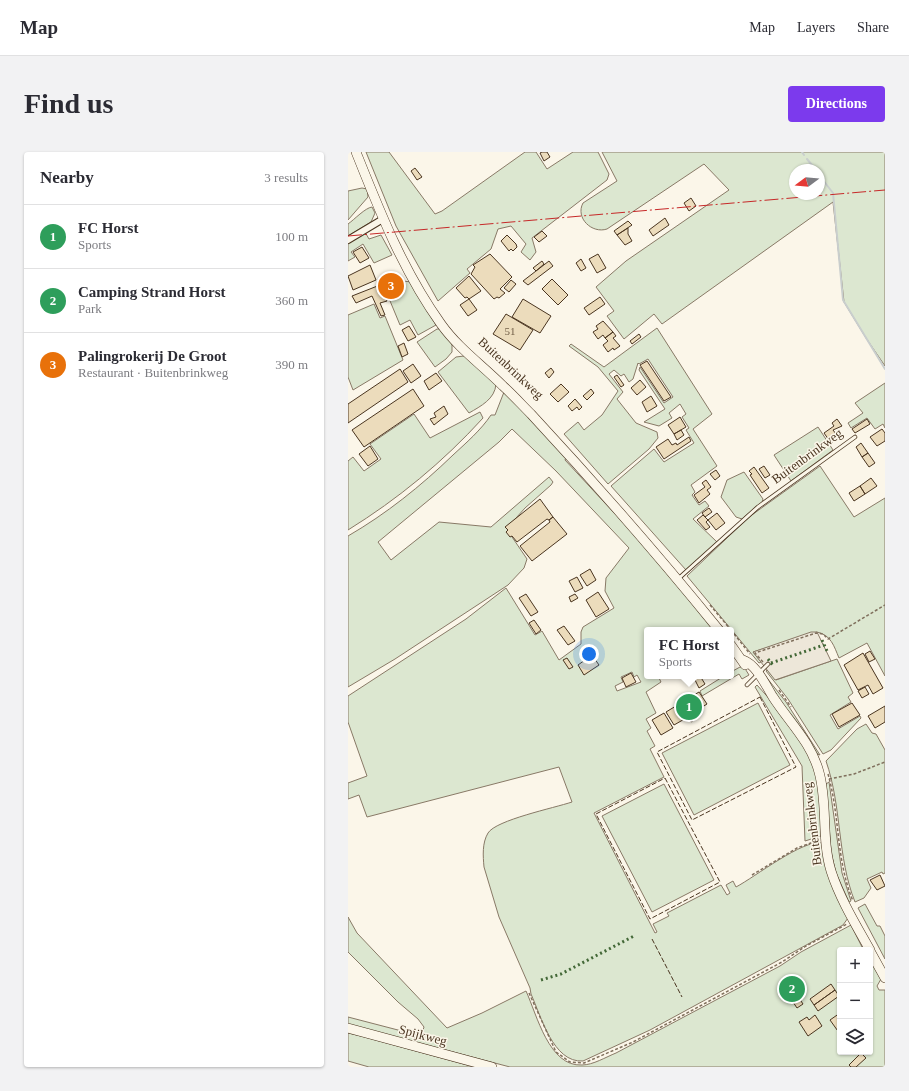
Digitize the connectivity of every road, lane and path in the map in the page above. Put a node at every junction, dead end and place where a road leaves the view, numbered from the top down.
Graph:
1 (356, 152) edge
2 (383, 219) junction
3 (348, 240) edge
4 (855, 437) dead end
5 (678, 579) junction
6 (708, 603) dead end
7 (885, 605) edge
8 (717, 627) edge
9 (728, 627) edge
10 (734, 635) edge
11 (734, 647) edge
12 (747, 657) junction
13 (768, 664) dead end
14 (758, 674) junction
15 (747, 685) dead end
16 (885, 762) edge
17 (821, 780) junction
18 (825, 839) junction
19 (752, 875) dead end
20 (854, 921) junction
21 (868, 947) edge
22 (873, 956) edge
23 (885, 978) edge
24 (529, 993) dead end
25 (348, 1028) edge
26 (492, 1067) edge

1 - 2 main road, Buitenbrinkweg
2 - 3 street
2 - 5 main road, Buitenbrinkweg
4 - 5 lane, Buitenbrinkweg
5 - 8 main road, Buitenbrinkweg
6 - 9 path
7 - 14 path
10 - 12 path
11 - 12 main road, Buitenbrinkweg
12 - 14 main road, Buitenbrinkweg
13 - 14 lane
14 - 15 lane
14 - 17 main road, Buitenbrinkweg
16 - 17 path
17 - 18 main road, Buitenbrinkweg
18 - 19 path
18 - 20 main road, Buitenbrinkweg
20 - 21 main road, Buitenbrinkweg
20 - 24 path
22 - 23 main road, Buitenbrinkweg
25 - 26 main road, Spijkweg

